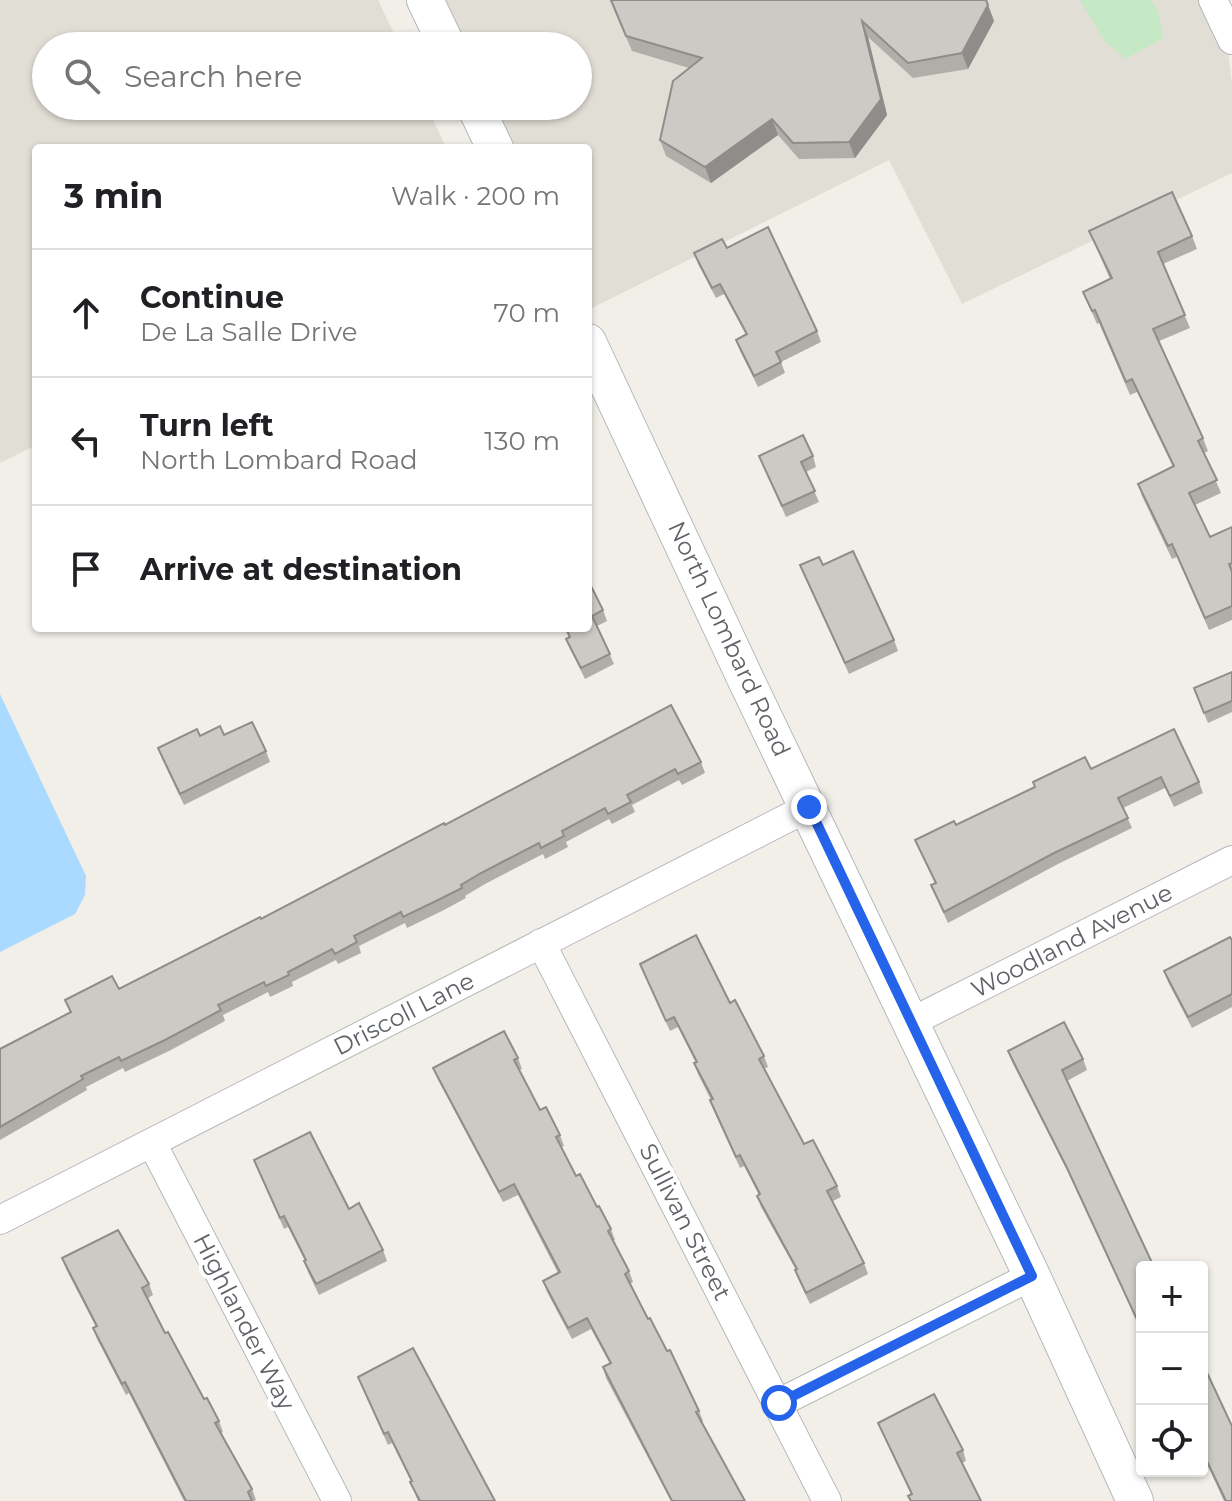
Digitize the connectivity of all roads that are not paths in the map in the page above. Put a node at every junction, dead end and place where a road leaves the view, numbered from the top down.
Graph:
1 (425, 0) edge
2 (1213, 0) edge
3 (440, 32) edge
4 (1232, 40) edge
5 (482, 120) edge
6 (493, 144) edge
7 (592, 350) edge
8 (809, 807) junction
9 (1232, 860) edge
10 (541, 943) junction
11 (911, 1022) junction
12 (152, 1143) junction
13 (0, 1220) edge
14 (1032, 1276) junction
15 (779, 1403) junction
16 (337, 1501) edge
17 (827, 1501) edge
18 (1135, 1501) edge

1 - 3 street
2 - 4 street
5 - 6 street
7 - 8 street, North Lombard Road
8 - 10 street, Driscoll Lane
8 - 11 street, North Lombard Road
9 - 11 street, Woodland Avenue
10 - 12 street, Driscoll Lane
10 - 15 street, Sullivan Street
11 - 14 street, North Lombard Road
12 - 13 street, Driscoll Lane
12 - 16 street, Highlander Way
14 - 15 street
14 - 18 street, North Lombard Road
15 - 17 street, Sullivan Street

